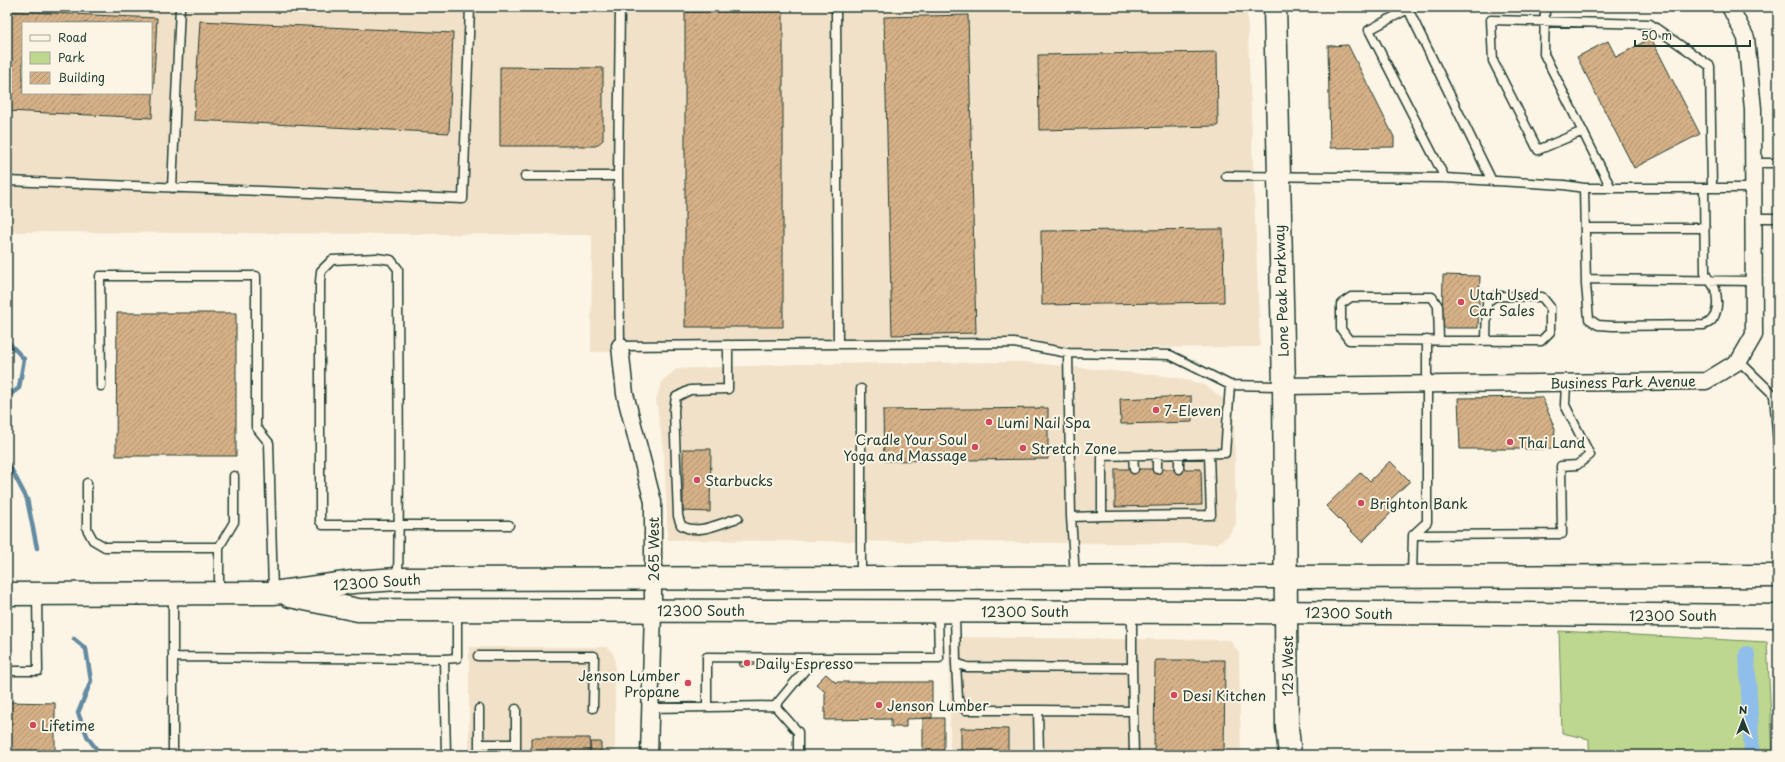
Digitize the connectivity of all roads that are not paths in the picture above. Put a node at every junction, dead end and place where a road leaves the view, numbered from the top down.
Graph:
1 (180, 7) edge
2 (470, 7) edge
3 (620, 7) edge
4 (836, 7) edge
5 (1275, 7) edge
6 (1545, 7) edge
7 (1730, 7) edge
8 (1407, 8) edge
9 (1545, 22) junction
10 (1583, 131) junction
11 (1754, 163) junction
12 (1778, 163) edge
13 (525, 176) dead end
14 (618, 176) junction
15 (1226, 176) dead end
16 (1278, 176) junction
17 (1445, 178) junction
18 (7, 181) edge
19 (1492, 181) junction
20 (172, 188) junction
21 (1584, 188) junction
22 (1611, 188) junction
23 (1708, 188) junction
24 (1754, 188) junction
25 (1754, 218) junction
26 (1778, 218) edge
27 (1585, 228) junction
28 (1705, 228) junction
29 (1586, 279) junction
30 (1709, 281) junction
31 (1754, 281) junction
32 (1427, 340) junction
33 (1439, 340) junction
34 (1486, 340) junction
35 (838, 344) junction
36 (728, 345) junction
37 (620, 346) junction
38 (1068, 353) junction
39 (1739, 361) junction
40 (1566, 383) junction
41 (1230, 385) junction
42 (1427, 385) junction
43 (101, 386) dead end
44 (1284, 386) junction
45 (861, 389) dead end
46 (1776, 395) edge
47 (1778, 444) edge
48 (1179, 454) junction
49 (1208, 454) junction
50 (1133, 455) junction
51 (1157, 455) junction
52 (1134, 469) dead end
53 (1157, 469) dead end
54 (1179, 469) dead end
55 (234, 476) dead end
56 (87, 483) dead end
57 (1134, 506) dead end
58 (1157, 506) dead end
59 (1180, 506) dead end
60 (1157, 515) junction
61 (1180, 515) junction
62 (1102, 516) junction
63 (1134, 516) junction
64 (1071, 517) junction
65 (738, 518) dead end
66 (509, 525) dead end
67 (399, 526) junction
68 (1413, 535) junction
69 (219, 547) junction
70 (1287, 576) junction
71 (1412, 576) junction
72 (1778, 576) edge
73 (1075, 577) junction
74 (861, 578) junction
75 (398, 579) junction
76 (653, 579) junction
77 (173, 593) junction
78 (219, 593) junction
79 (273, 593) junction
80 (7, 594) edge
81 (37, 594) junction
82 (457, 610) junction
83 (653, 610) junction
84 (947, 611) junction
85 (1132, 612) junction
86 (1286, 612) junction
87 (1778, 616) edge
88 (478, 656) dead end
89 (173, 657) junction
90 (815, 658) junction
91 (444, 659) junction
92 (956, 663) junction
93 (1132, 668) junction
94 (7, 671) edge
95 (775, 706) junction
96 (707, 707) junction
97 (593, 708) dead end
98 (650, 708) junction
99 (479, 709) dead end
100 (516, 709) dead end
101 (1038, 710) junction
102 (1133, 711) junction
103 (479, 744) junction
104 (516, 744) junction
105 (173, 755) edge
106 (446, 755) edge
107 (479, 755) edge
108 (516, 755) edge
109 (649, 755) edge
110 (798, 755) edge
111 (1039, 755) edge
112 (1134, 755) edge
113 (1290, 755) edge

1 - 20 lane
2 - 20 lane
3 - 14 lane
4 - 35 lane
5 - 16 main road, Lone Peak Parkway
6 - 9 lane
7 - 11 street, Business Park Avenue
8 - 17 lane
8 - 19 lane
9 - 10 lane
9 - 10 lane
9 - 23 lane
10 - 22 lane
11 - 12 lane
11 - 24 street, Business Park Avenue
13 - 14 lane
14 - 37 lane
15 - 16 lane
16 - 17 lane
16 - 44 main road, Lone Peak Parkway
17 - 19 lane
18 - 20 lane
19 - 21 lane
21 - 22 lane
21 - 27 lane
22 - 23 lane
23 - 24 lane
23 - 28 lane
24 - 25 street, Business Park Avenue
25 - 26 lane
25 - 31 street, Business Park Avenue
27 - 28 lane
27 - 29 lane
28 - 30 lane
29 - 30 lane
29 - 30 lane
30 - 31 lane
31 - 39 street, Business Park Avenue
32 - 33 lane
32 - 33 lane
32 - 42 lane
33 - 34 lane
34 - 34 lane
35 - 36 lane
35 - 38 lane
36 - 37 lane
36 - 65 lane
37 - 76 street, 265 West
38 - 41 lane
38 - 64 lane
39 - 40 street, Business Park Avenue
39 - 46 lane
40 - 42 street, Business Park Avenue
40 - 68 lane
41 - 44 lane
41 - 49 lane
42 - 44 street, Business Park Avenue
42 - 68 lane
43 - 79 lane
44 - 70 main road, Lone Peak Parkway
45 - 74 lane
46 - 47 lane
48 - 49 lane
48 - 51 lane
48 - 54 lane
49 - 61 lane
50 - 51 lane
50 - 52 lane
50 - 62 lane
51 - 53 lane
55 - 69 lane
56 - 69 lane
57 - 63 lane
58 - 60 lane
59 - 61 lane
60 - 61 lane
60 - 63 lane
62 - 63 lane
62 - 64 lane
64 - 73 lane
66 - 67 lane
67 - 67 lane
67 - 75 lane
68 - 71 lane
69 - 78 lane
70 - 71 main road, 12300 South
70 - 73 main road, 12300 South
70 - 86 main road, 125 West
71 - 72 main road, 12300 South
73 - 74 main road, 12300 South
74 - 76 main road, 12300 South
75 - 76 main road, 12300 South
75 - 79 main road, 12300 South
76 - 83 street, 265 West
77 - 78 main road, 12300 South
77 - 81 main road, 12300 South
77 - 89 lane
78 - 79 main road, 12300 South
79 - 82 main road, 12300 South
80 - 81 main road, 12300 South
81 - 94 lane
82 - 83 main road, 12300 South
82 - 91 lane
83 - 84 main road, 12300 South
83 - 98 street, 265 West
84 - 85 main road, 12300 South
84 - 90 lane
84 - 92 lane
85 - 86 main road, 12300 South
85 - 93 lane
86 - 87 main road, 12300 South
86 - 113 main road, 125 West
88 - 97 lane
89 - 91 lane
89 - 105 lane
90 - 95 lane
90 - 96 lane
91 - 106 lane
92 - 93 lane
92 - 101 lane
93 - 102 lane
95 - 96 lane
95 - 110 lane
96 - 98 lane
98 - 109 street, 265 West
99 - 103 lane
100 - 104 lane
101 - 102 lane
101 - 111 lane
102 - 112 lane
103 - 104 lane
103 - 107 lane
104 - 108 lane

